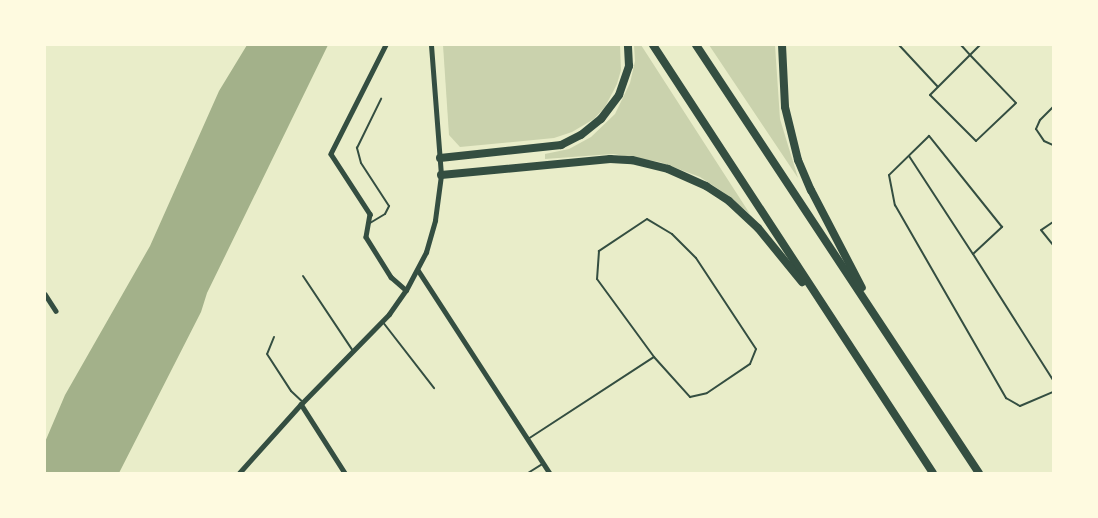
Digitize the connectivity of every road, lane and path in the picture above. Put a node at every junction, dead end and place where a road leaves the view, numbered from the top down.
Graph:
1 (386, 45) edge
2 (431, 45) edge
3 (628, 45) edge
4 (653, 45) edge
5 (696, 45) edge
6 (782, 45) edge
7 (899, 45) edge
8 (961, 45) edge
9 (980, 45) edge
10 (970, 55) junction
11 (938, 87) junction
12 (381, 99) dead end
13 (1053, 107) edge
14 (1053, 145) edge
15 (909, 156) junction
16 (440, 158) junction
17 (441, 175) junction
18 (1053, 222) edge
19 (368, 225) junction
20 (1053, 245) edge
21 (973, 254) junction
22 (418, 270) junction
23 (303, 276) dead end
24 (406, 290) junction
25 (45, 294) edge
26 (56, 311) dead end
27 (831, 318) junction
28 (879, 320) junction
29 (382, 321) junction
30 (274, 337) dead end
31 (353, 351) junction
32 (654, 357) junction
33 (1053, 380) edge
34 (434, 388) dead end
35 (1053, 392) edge
36 (302, 403) junction
37 (528, 439) junction
38 (544, 463) junction
39 (239, 473) edge
40 (345, 473) edge
41 (528, 473) edge
42 (550, 473) edge
43 (933, 473) edge
44 (978, 473) edge

1 - 19 street
2 - 16 street
3 - 16 highway
4 - 27 highway
5 - 28 highway
6 - 28 highway
7 - 11 lane
8 - 10 lane
9 - 10 lane
10 - 11 lane
10 - 11 lane
12 - 19 lane
13 - 14 lane
15 - 21 lane
15 - 21 lane
15 - 35 lane
16 - 17 street
17 - 22 street
17 - 27 highway
18 - 20 lane
19 - 24 street
21 - 33 lane
22 - 24 street
22 - 37 street
23 - 31 lane
24 - 29 street
25 - 26 street
27 - 43 highway
28 - 44 highway
29 - 31 street
29 - 34 lane
30 - 36 lane
31 - 36 street
32 - 32 lane
32 - 37 lane
36 - 39 street
36 - 40 street
37 - 38 street
38 - 41 lane
38 - 42 street

